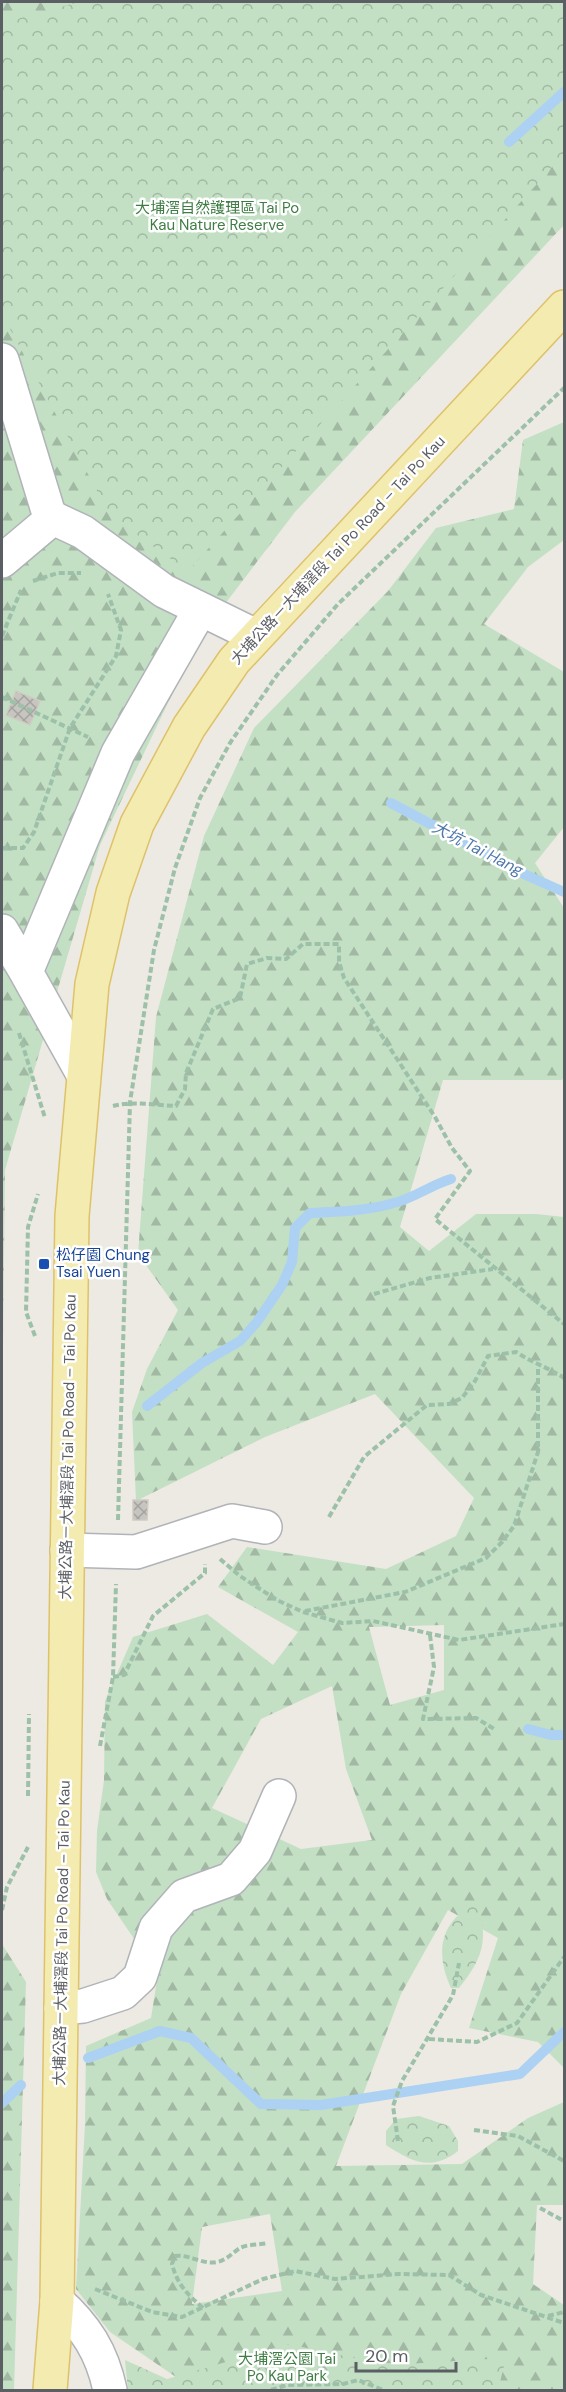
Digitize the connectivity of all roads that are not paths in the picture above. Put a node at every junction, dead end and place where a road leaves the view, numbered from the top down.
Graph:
1 (564, 307) edge
2 (2, 360) edge
3 (54, 518) junction
4 (2, 561) edge
5 (200, 610) junction
6 (256, 636) junction
7 (2, 931) edge
8 (26, 972) junction
9 (83, 1074) junction
10 (265, 1527) dead end
11 (67, 1550) junction
12 (279, 1796) dead end
13 (61, 2008) junction
14 (66, 2309) junction
15 (50, 2391) edge
16 (110, 2391) edge

1 - 6 main road, 大埔公路－大埔滘段 Tai Po Road – Tai Po Kau
2 - 3 lane
3 - 4 lane
3 - 5 lane
5 - 6 lane
5 - 8 lane
6 - 9 main road, 大埔公路－大埔滘段 Tai Po Road – Tai Po Kau
7 - 8 lane
8 - 9 lane
9 - 11 main road, 大埔公路－大埔滘段 Tai Po Road – Tai Po Kau
10 - 11 lane
11 - 13 main road, 大埔公路－大埔滘段 Tai Po Road – Tai Po Kau
12 - 13 lane
13 - 14 main road, 大埔公路－大埔滘段 Tai Po Road – Tai Po Kau
14 - 15 main road, 大埔公路－大埔滘段 Tai Po Road – Tai Po Kau
14 - 16 lane

